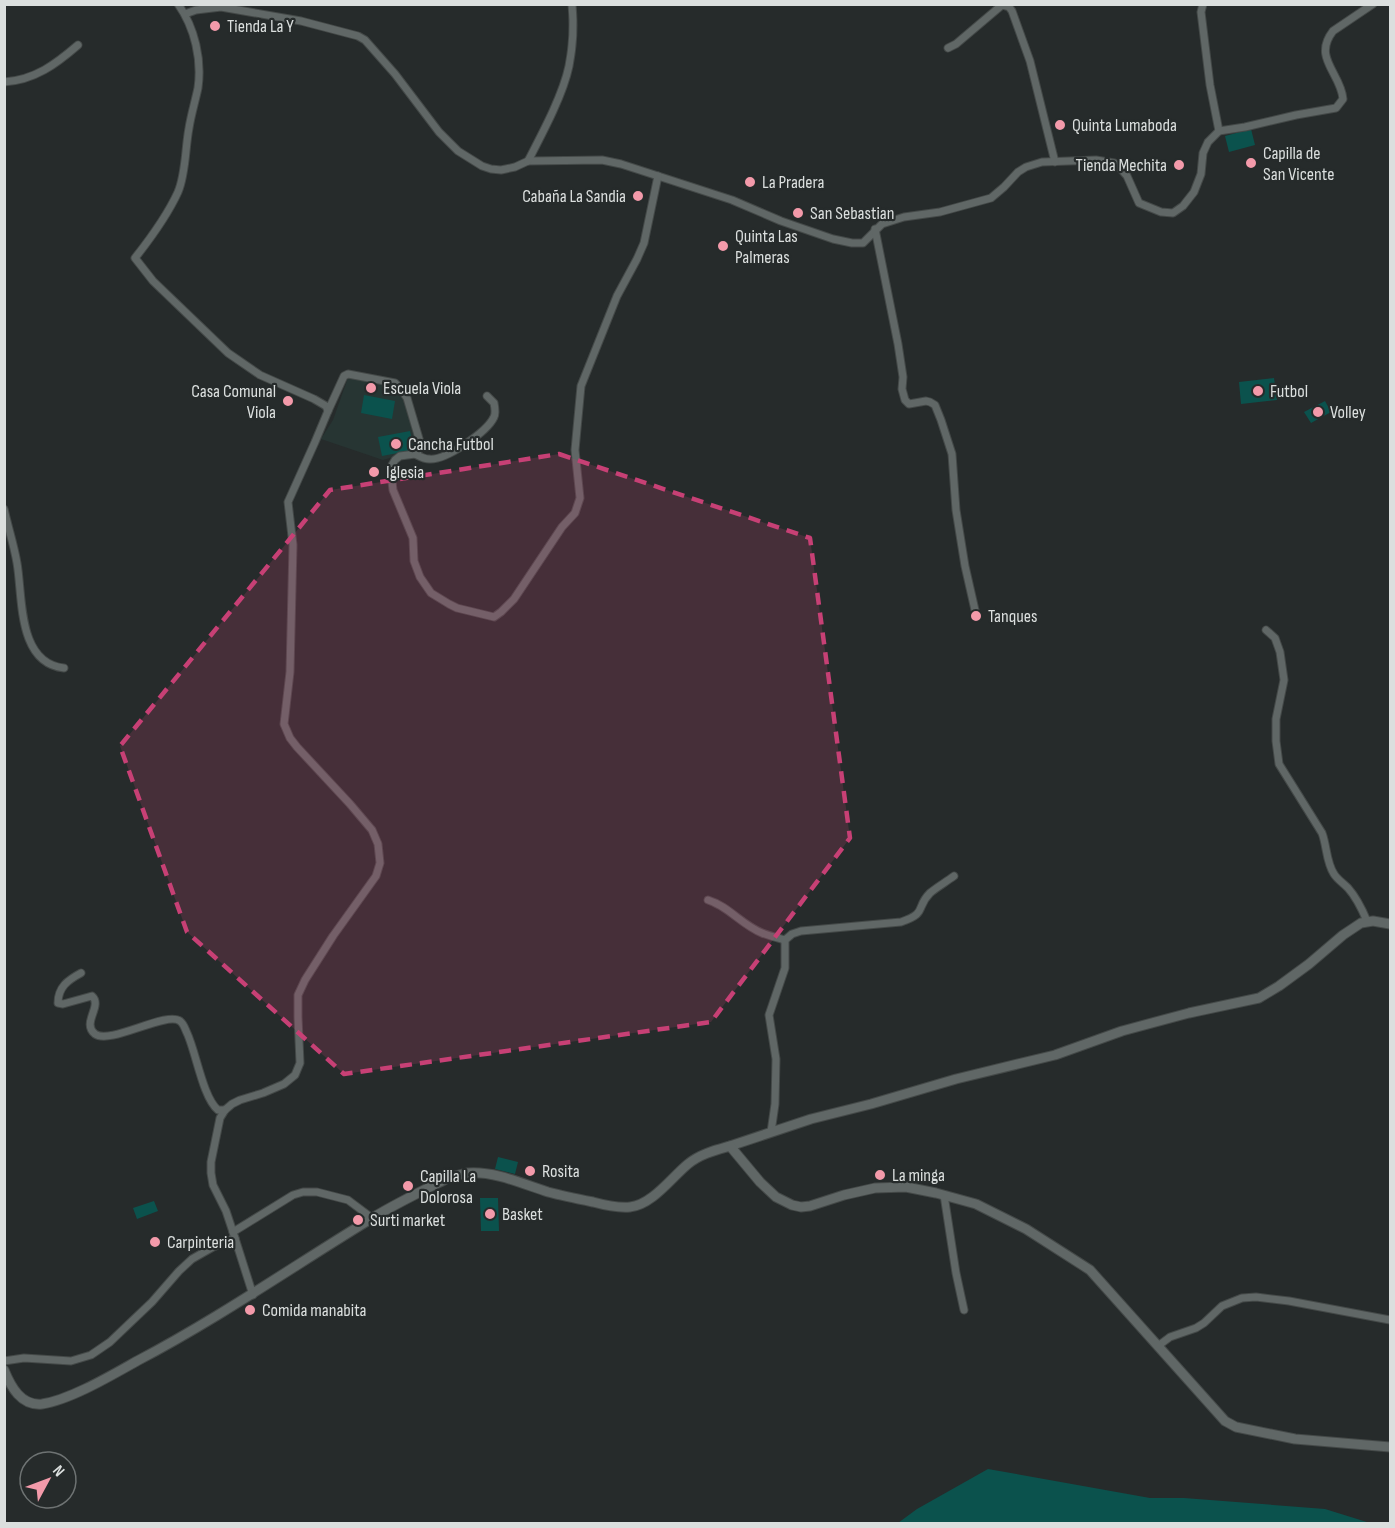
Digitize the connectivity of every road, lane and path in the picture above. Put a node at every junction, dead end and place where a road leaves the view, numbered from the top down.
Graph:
1 (178, 4) edge
2 (572, 4) edge
3 (1203, 4) edge
4 (1373, 4) edge
5 (185, 14) junction
6 (78, 45) dead end
7 (948, 48) dead end
8 (4, 82) edge
9 (1219, 131) junction
10 (528, 161) junction
11 (1055, 162) junction
12 (658, 176) junction
13 (875, 229) junction
14 (487, 396) dead end
15 (328, 411) junction
16 (415, 454) junction
17 (4, 509) edge
18 (975, 610) dead end
19 (1266, 630) dead end
20 (64, 668) dead end
21 (954, 876) dead end
22 (708, 900) dead end
23 (1367, 921) junction
24 (1390, 924) edge
25 (785, 940) junction
26 (81, 973) dead end
27 (225, 1110) junction
28 (771, 1132) junction
29 (730, 1146) junction
30 (944, 1195) junction
31 (372, 1218) junction
32 (234, 1235) junction
33 (253, 1294) junction
34 (964, 1310) dead end
35 (1390, 1320) edge
36 (1158, 1346) junction
37 (4, 1361) edge
38 (4, 1370) edge
39 (1390, 1447) edge

1 - 5 street
2 - 10 street
3 - 9 street
4 - 9 street
5 - 10 street
5 - 15 street
6 - 8 street
7 - 11 street
9 - 11 street
10 - 12 street
11 - 13 street
12 - 13 street
12 - 16 street
13 - 18 street
14 - 16 street
15 - 16 street
15 - 27 street
17 - 20 street
19 - 23 street
21 - 25 street
22 - 25 street
23 - 24 street
23 - 28 street
25 - 28 street
26 - 27 street
27 - 32 street
28 - 29 street
29 - 30 street
29 - 31 street
30 - 34 street
30 - 36 street
31 - 32 street
31 - 33 street
32 - 33 street
32 - 37 street
33 - 38 street
35 - 36 street
36 - 39 street

